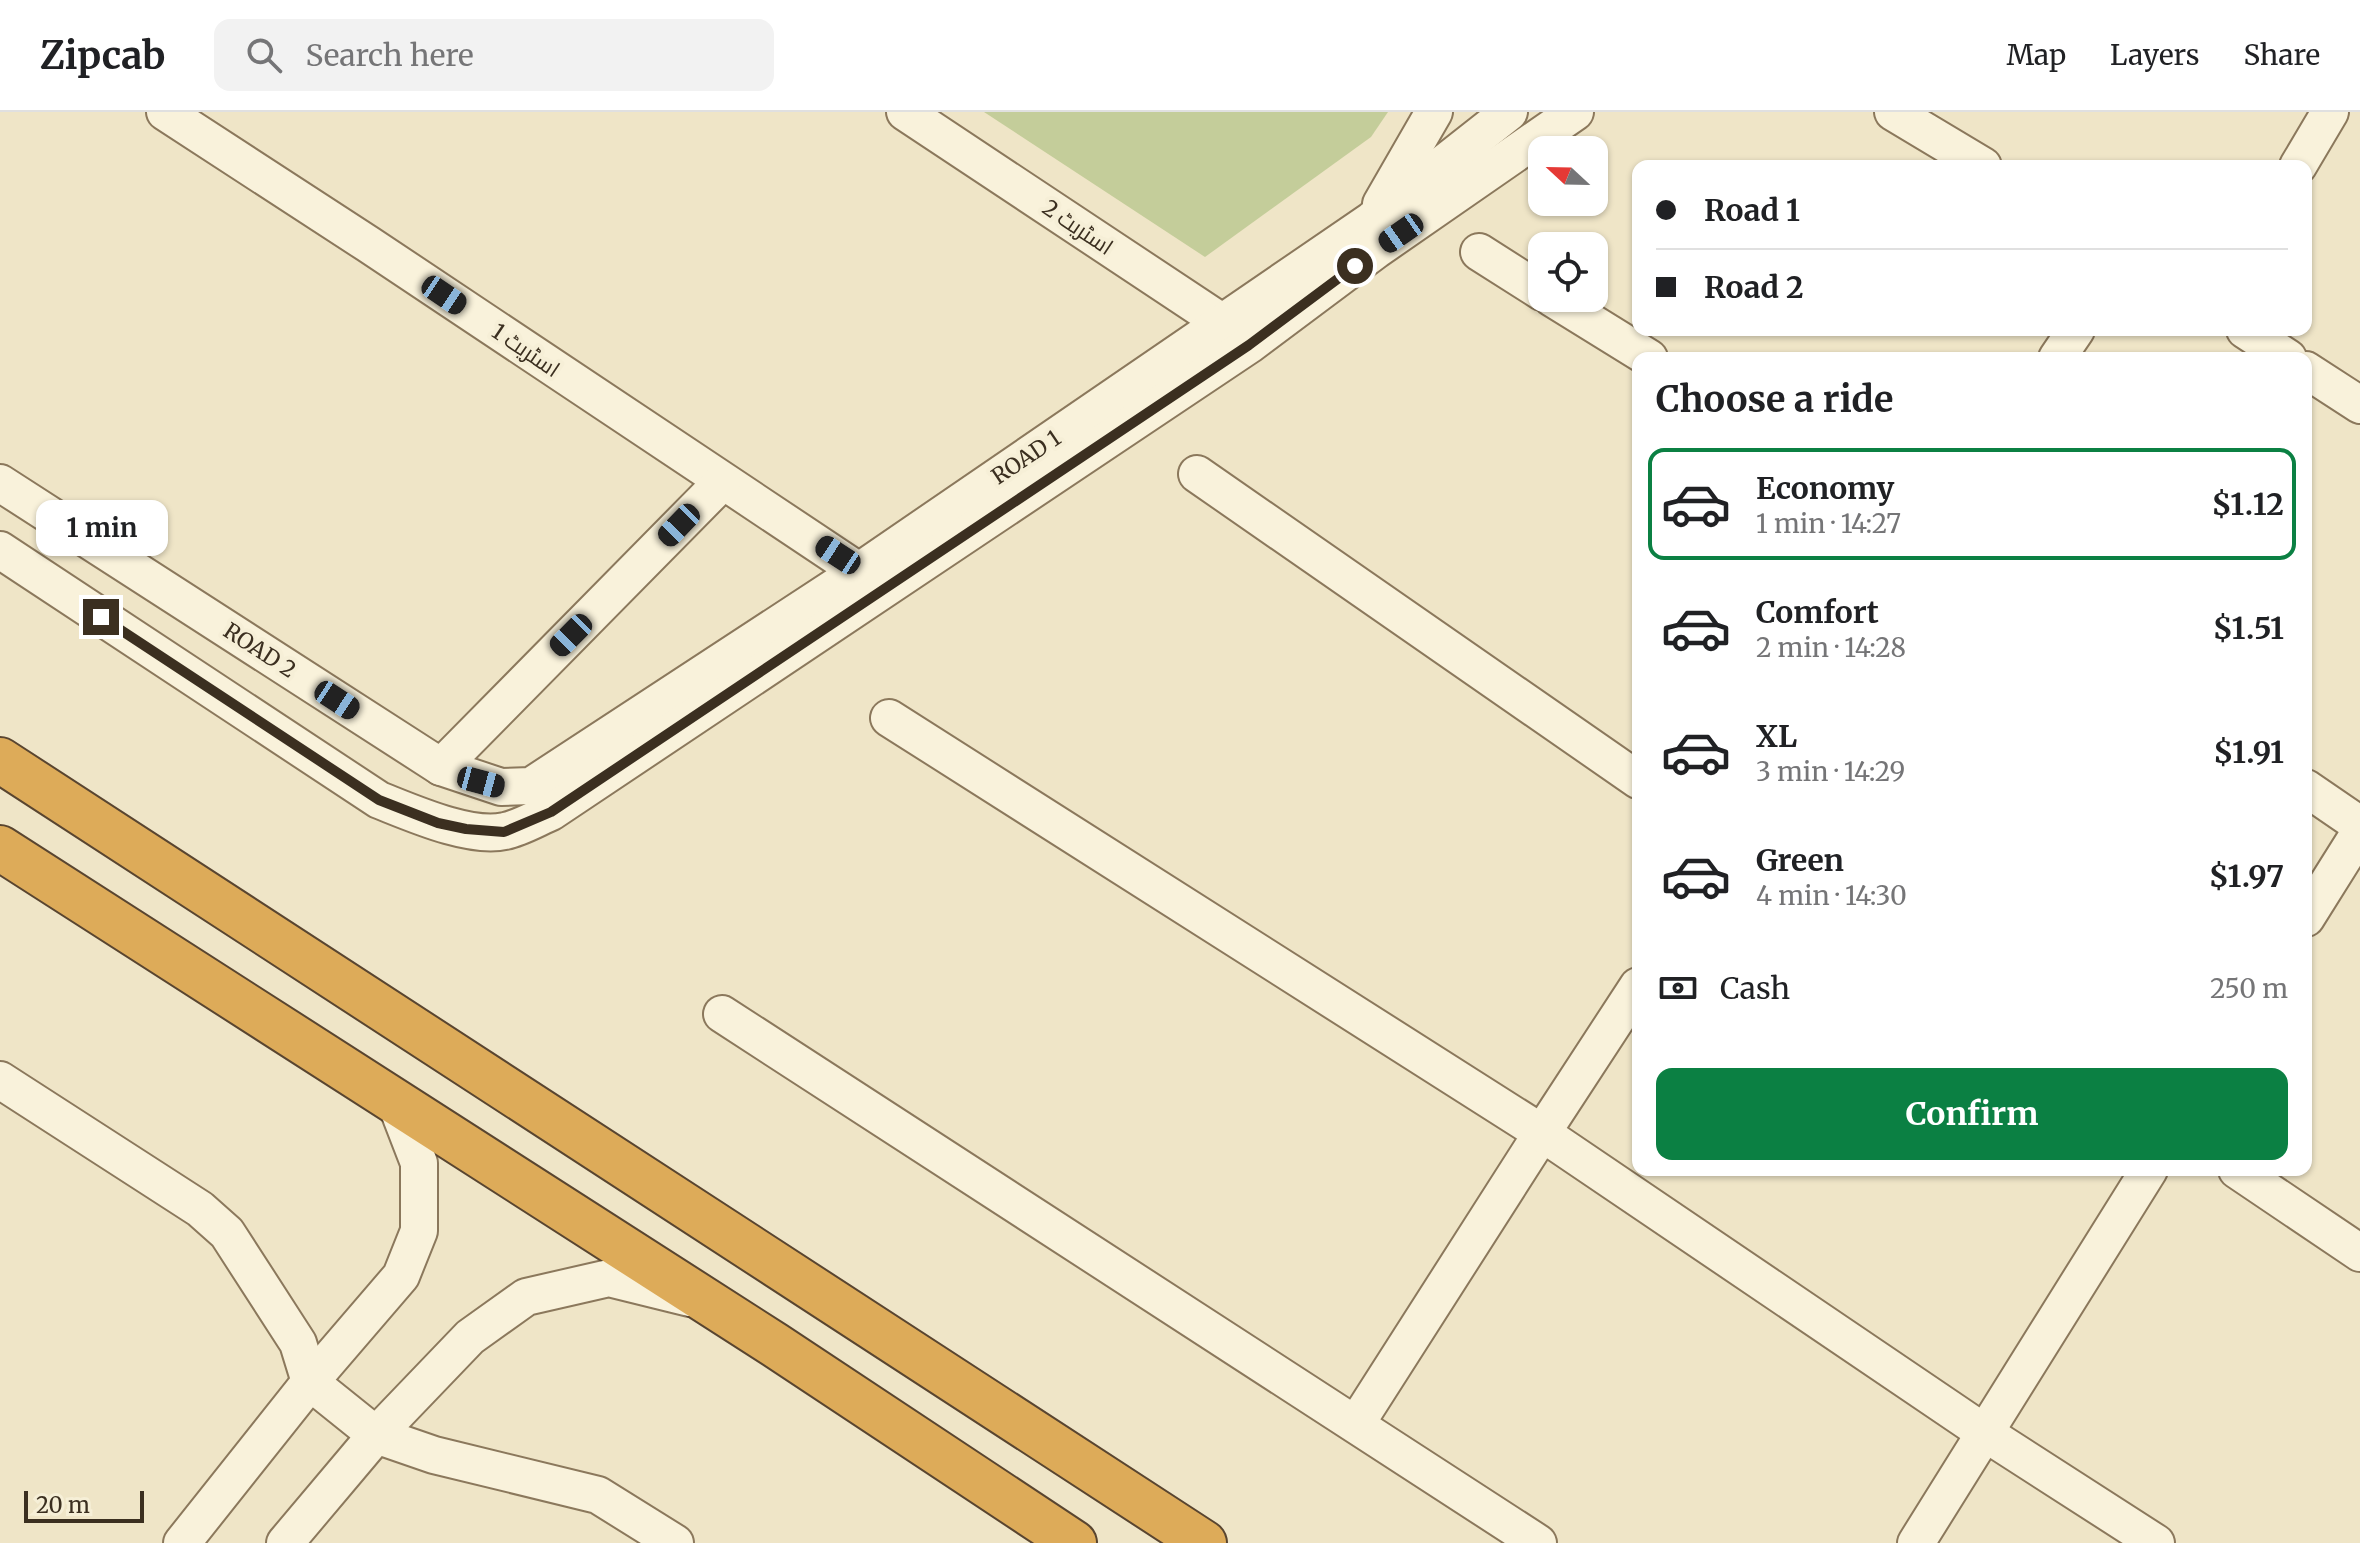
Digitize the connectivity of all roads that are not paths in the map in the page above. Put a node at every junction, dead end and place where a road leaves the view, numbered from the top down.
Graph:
1 (165, 112) edge
2 (905, 112) edge
3 (1434, 112) edge
4 (1509, 112) edge
5 (1575, 112) edge
6 (2330, 112) edge
7 (1896, 113) edge
8 (1973, 160) edge
9 (2302, 160) edge
10 (1372, 220) junction
11 (1479, 252) dead end
12 (1355, 266) junction
13 (1528, 283) edge
14 (1575, 312) edge
15 (1236, 334) junction
16 (2254, 336) edge
17 (1639, 352) edge
18 (2279, 352) edge
19 (2312, 374) edge
20 (2360, 405) edge
21 (1197, 474) dead end
22 (722, 482) junction
23 (0, 483) edge
24 (0, 550) edge
25 (873, 580) junction
26 (889, 718) dead end
27 (0, 760) edge
28 (441, 767) junction
29 (1632, 776) edge
30 (481, 782) junction
31 (2312, 794) edge
32 (541, 799) junction
33 (466, 829) junction
34 (2357, 840) edge
35 (0, 848) edge
36 (2312, 909) edge
37 (1632, 995) edge
38 (722, 1014) dead end
39 (0, 1080) edge
40 (395, 1101) junction
41 (1542, 1133) junction
42 (2145, 1176) edge
43 (2246, 1176) edge
44 (2360, 1253) edge
45 (707, 1302) junction
46 (310, 1382) junction
47 (1356, 1424) junction
48 (1985, 1433) junction
49 (376, 1435) junction
50 (182, 1543) edge
51 (285, 1543) edge
52 (675, 1543) edge
53 (1074, 1543) edge
54 (1204, 1543) edge
55 (1538, 1543) edge
56 (1916, 1543) edge
57 (2156, 1543) edge

1 - 22 street, اسٹریٹ 1
2 - 15 street, اسٹریٹ 2
3 - 10 street
4 - 10 street, ROAD 1
5 - 12 street, ROAD 1
6 - 9 street
7 - 8 street
10 - 12 street
10 - 15 street, ROAD 1
11 - 13 street
12 - 15 street, ROAD 1
14 - 17 street
15 - 25 street, ROAD 1
16 - 18 street
19 - 20 street
21 - 29 street
22 - 25 street, اسٹریٹ 1
22 - 28 street
23 - 28 street, ROAD 2
24 - 33 street
25 - 32 street, ROAD 1
26 - 41 street
27 - 54 highway
28 - 30 street, ROAD 2
30 - 32 street, ROAD 2
30 - 33 street
31 - 34 street
32 - 33 street
34 - 36 street
35 - 40 highway
37 - 41 street
38 - 47 street
39 - 46 street
40 - 45 highway
40 - 46 street
41 - 47 street
41 - 48 street
42 - 48 street
43 - 44 street
45 - 49 street
45 - 53 highway
46 - 49 street
46 - 50 street
47 - 55 street
48 - 56 street
48 - 57 street
49 - 51 street
49 - 52 street

